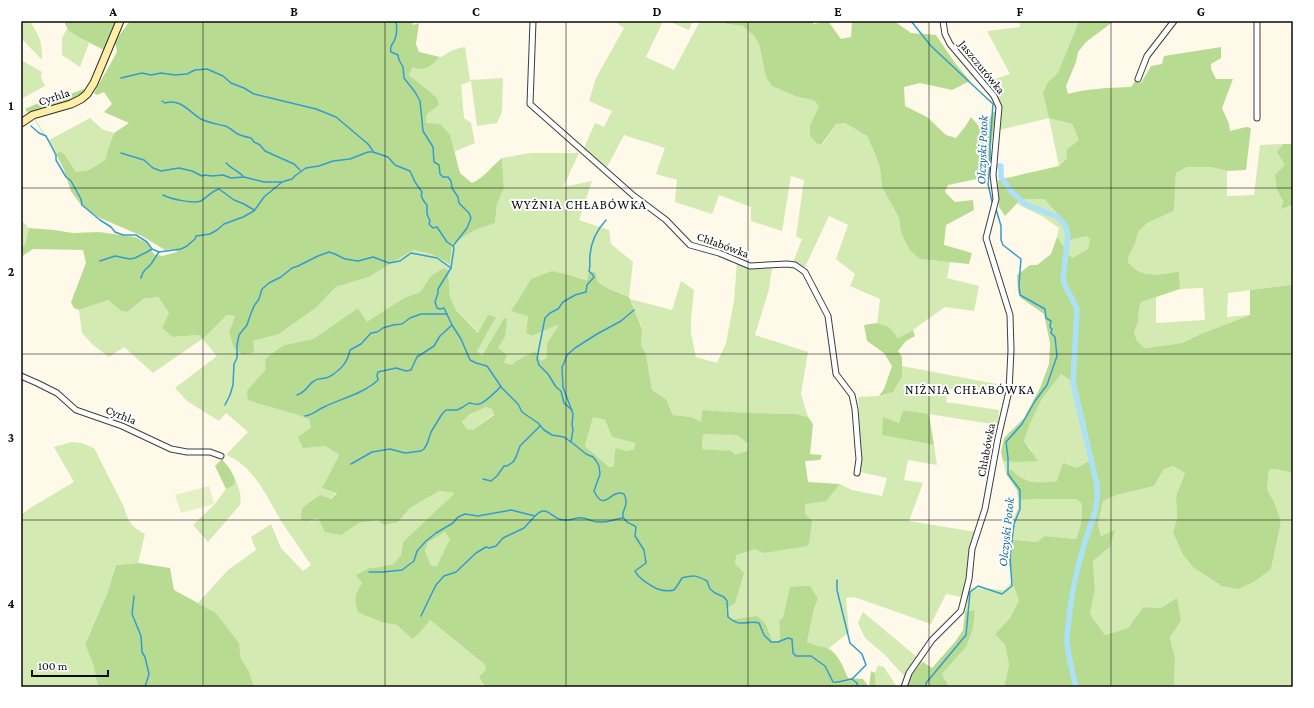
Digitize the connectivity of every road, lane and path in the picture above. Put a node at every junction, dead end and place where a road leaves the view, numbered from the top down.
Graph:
1 (120, 21) edge
2 (533, 21) edge
3 (943, 21) edge
4 (1174, 21) edge
5 (1257, 21) edge
6 (1138, 79) dead end
7 (1257, 118) dead end
8 (21, 123) edge
9 (996, 199) joint
10 (21, 376) edge
11 (221, 456) dead end
12 (856, 473) dead end
13 (904, 687) edge

1 - 8 street, Cyrhla
2 - 12 street, Chłabówka
3 - 9 street, Jaszczurówka
4 - 6 street
5 - 7 street
9 - 13 street, Chłabówka
10 - 11 street, Cyrhla

